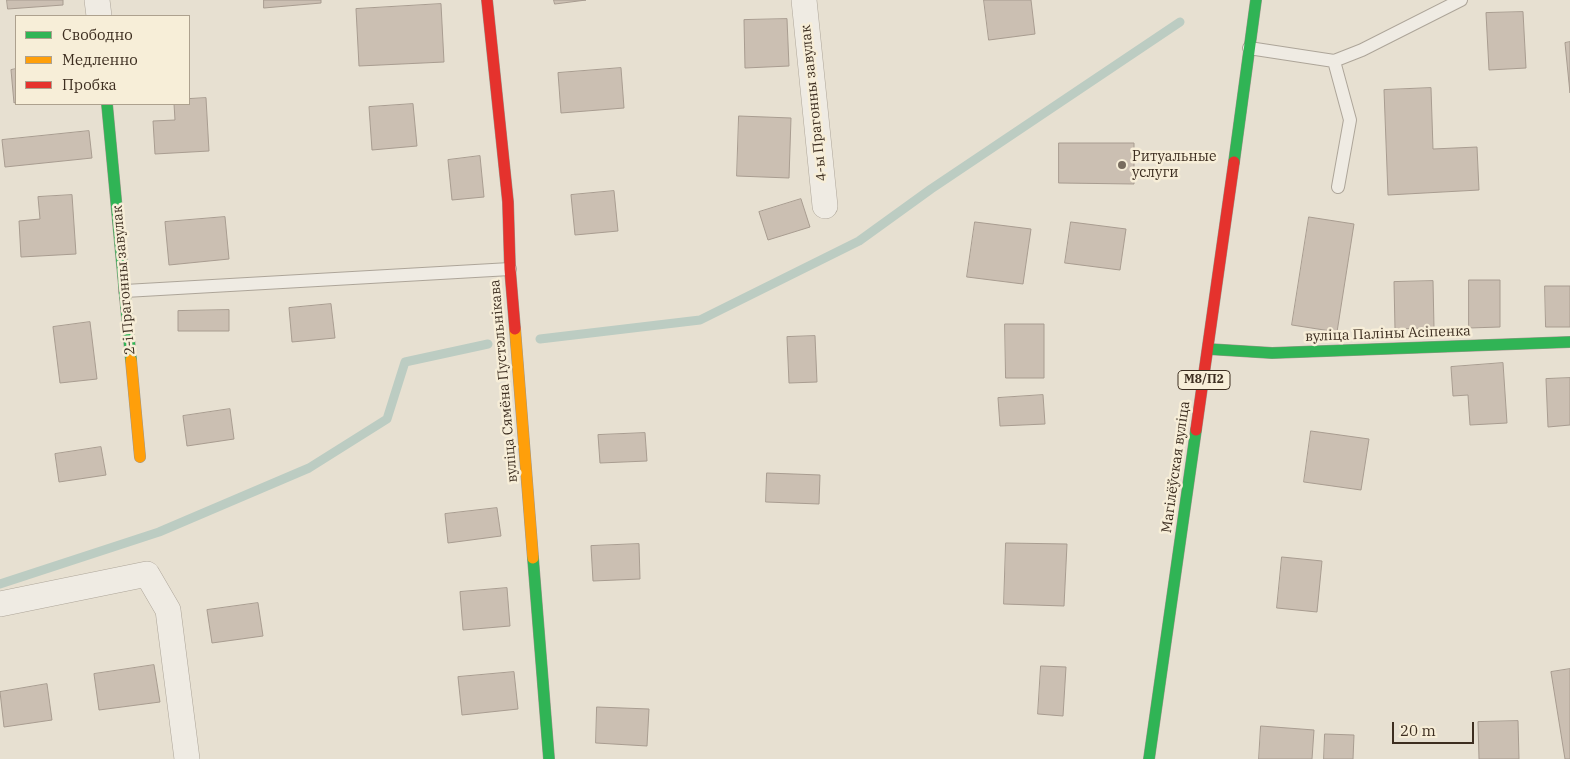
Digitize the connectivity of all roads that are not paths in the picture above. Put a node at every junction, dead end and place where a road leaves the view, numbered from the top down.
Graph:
1 (97, 0) edge
2 (487, 0) edge
3 (804, 0) edge
4 (1256, 0) edge
5 (1461, 0) edge
6 (99, 15) edge
7 (1249, 48) junction
8 (1334, 61) junction
9 (107, 105) edge
10 (1338, 188) dead end
11 (824, 206) dead end
12 (510, 269) junction
13 (125, 291) junction
14 (1570, 342) edge
15 (1208, 349) junction
16 (140, 457) dead end
17 (0, 604) edge
18 (187, 759) edge
19 (549, 759) edge
20 (1149, 759) edge

1 - 6 street
2 - 12 street, вуліца Сямёна Пустэльнікава
3 - 11 street, 4-ы Прагонны завулак
4 - 7 street, Магілёўская вуліца / М8/П2
5 - 8 lane
7 - 8 lane
7 - 15 street, Магілёўская вуліца / М8/П2
8 - 10 lane
9 - 13 street, 2-і Прагонны завулак
12 - 13 lane
12 - 19 street, вуліца Сямёна Пустэльнікава
13 - 16 street, 2-і Прагонны завулак
14 - 15 street, вуліца Паліны Асіпенка
15 - 20 street, Магілёўская вуліца / М8/П2
17 - 18 street

